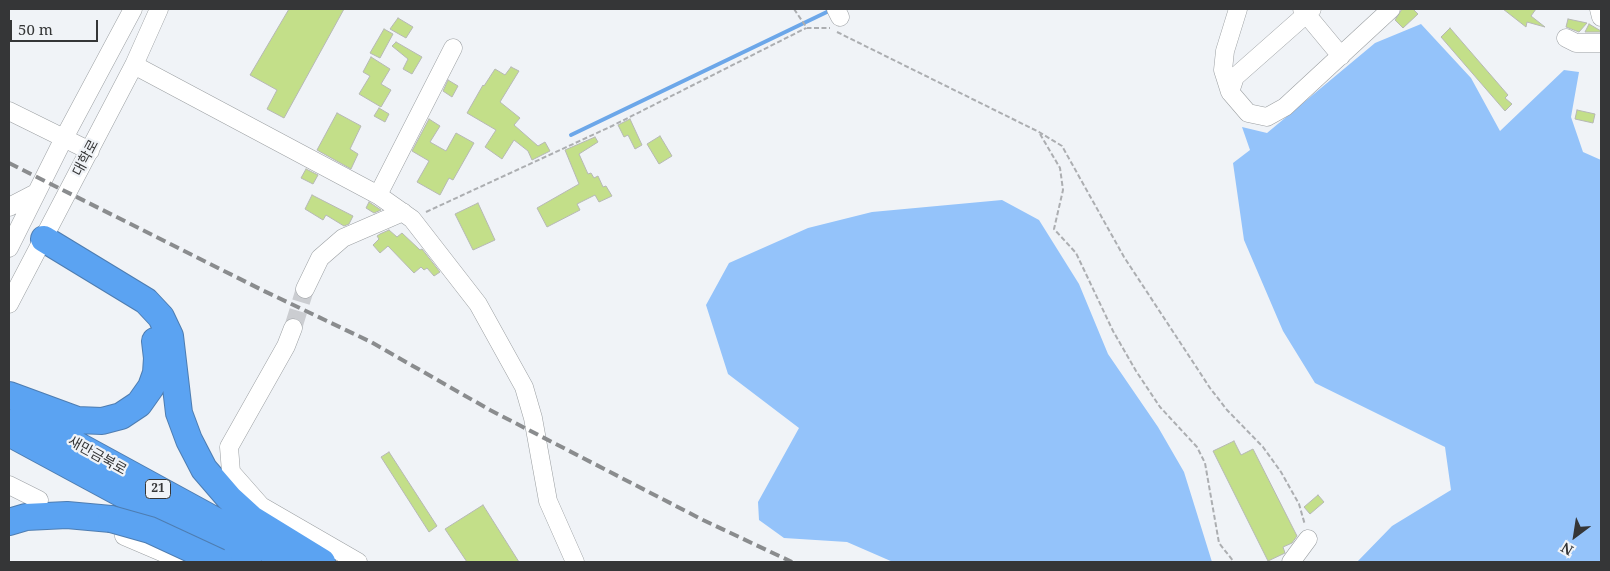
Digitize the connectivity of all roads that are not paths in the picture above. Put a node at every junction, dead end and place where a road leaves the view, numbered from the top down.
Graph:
1 (133, 9) edge
2 (159, 9) edge
3 (1238, 9) edge
4 (1391, 9) edge
5 (1600, 9) edge
6 (1307, 10) edge
7 (1601, 17) edge
8 (1566, 38) dead end
9 (1601, 43) edge
10 (453, 48) dead end
11 (1341, 56) junction
12 (134, 65) junction
13 (1230, 92) junction
14 (9, 111) edge
15 (64, 138) junction
16 (90, 151) junction
17 (36, 193) junction
18 (378, 194) junction
19 (9, 207) edge
20 (408, 215) junction
21 (12, 235) edge
22 (40, 247) junction
23 (305, 289) tunnel mouth
24 (9, 304) edge
25 (294, 328) tunnel mouth
26 (9, 395) edge
27 (19, 419) edge
28 (9, 485) edge
29 (39, 500) dead end
30 (9, 522) edge
31 (118, 527) junction
32 (186, 562) edge
33 (219, 562) edge
34 (248, 562) edge
35 (291, 562) edge
36 (322, 562) edge
37 (358, 562) edge
38 (575, 562) edge
39 (1291, 562) edge
40 (1307, 562) edge

1 - 15 street, 대학로
2 - 12 street, 대학로
3 - 13 street
4 - 11 street
5 - 7 street
6 - 11 street
6 - 13 street
8 - 9 street
10 - 18 street
11 - 13 street
12 - 16 street, 대학로
12 - 18 street
14 - 15 street
15 - 16 street
15 - 17 street, 대학로
16 - 22 street, 대학로
17 - 19 street
17 - 21 street, 대학로
18 - 20 street
20 - 23 street
20 - 38 street
21 - 22 street
22 - 24 street, 대학로
22 - 27 highway
22 - 36 highway
25 - 37 street
26 - 27 highway
27 - 34 highway, 새만금북로 / 21
27 - 35 highway, 새만금북로 / 21
28 - 29 street
30 - 31 highway
31 - 32 street
31 - 33 highway, bridge
39 - 40 street

